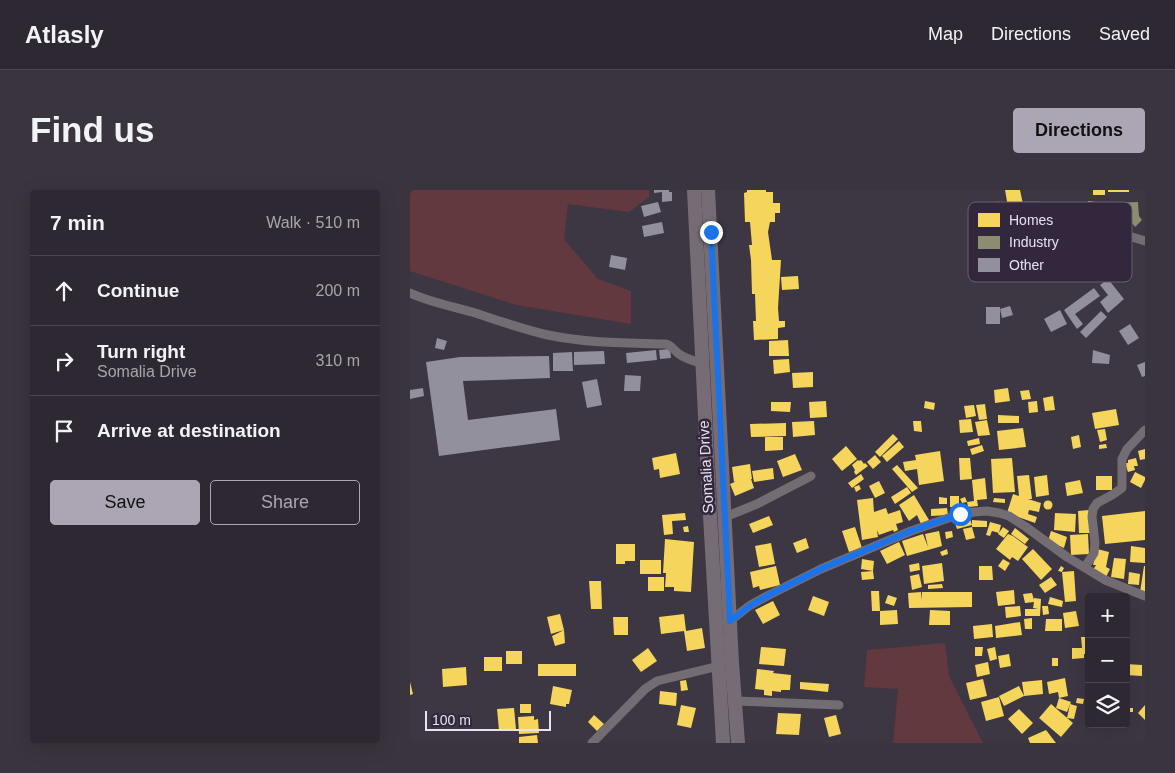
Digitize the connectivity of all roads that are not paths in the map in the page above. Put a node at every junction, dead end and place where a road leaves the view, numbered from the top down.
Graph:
1 (694, 190) edge
2 (708, 190) edge
3 (1132, 237) edge
4 (1145, 242) edge
5 (410, 293) edge
6 (703, 364) junction
7 (1145, 430) edge
8 (811, 476) dead end
9 (725, 517) junction
10 (1085, 568) junction
11 (1145, 596) edge
12 (730, 621) junction
13 (719, 666) junction
14 (735, 701) junction
15 (839, 705) dead end
16 (592, 743) edge
17 (723, 743) edge
18 (738, 743) edge

1 - 6 main road, Somalia Drive
2 - 9 main road, Somalia Drive
3 - 4 street
5 - 6 street
6 - 13 main road, Somalia Drive
7 - 10 street
8 - 9 street
9 - 12 main road, Somalia Drive
10 - 11 street
10 - 12 street
12 - 14 main road, Somalia Drive
13 - 16 street
13 - 17 main road, Somalia Drive
14 - 15 street
14 - 18 main road, Somalia Drive

